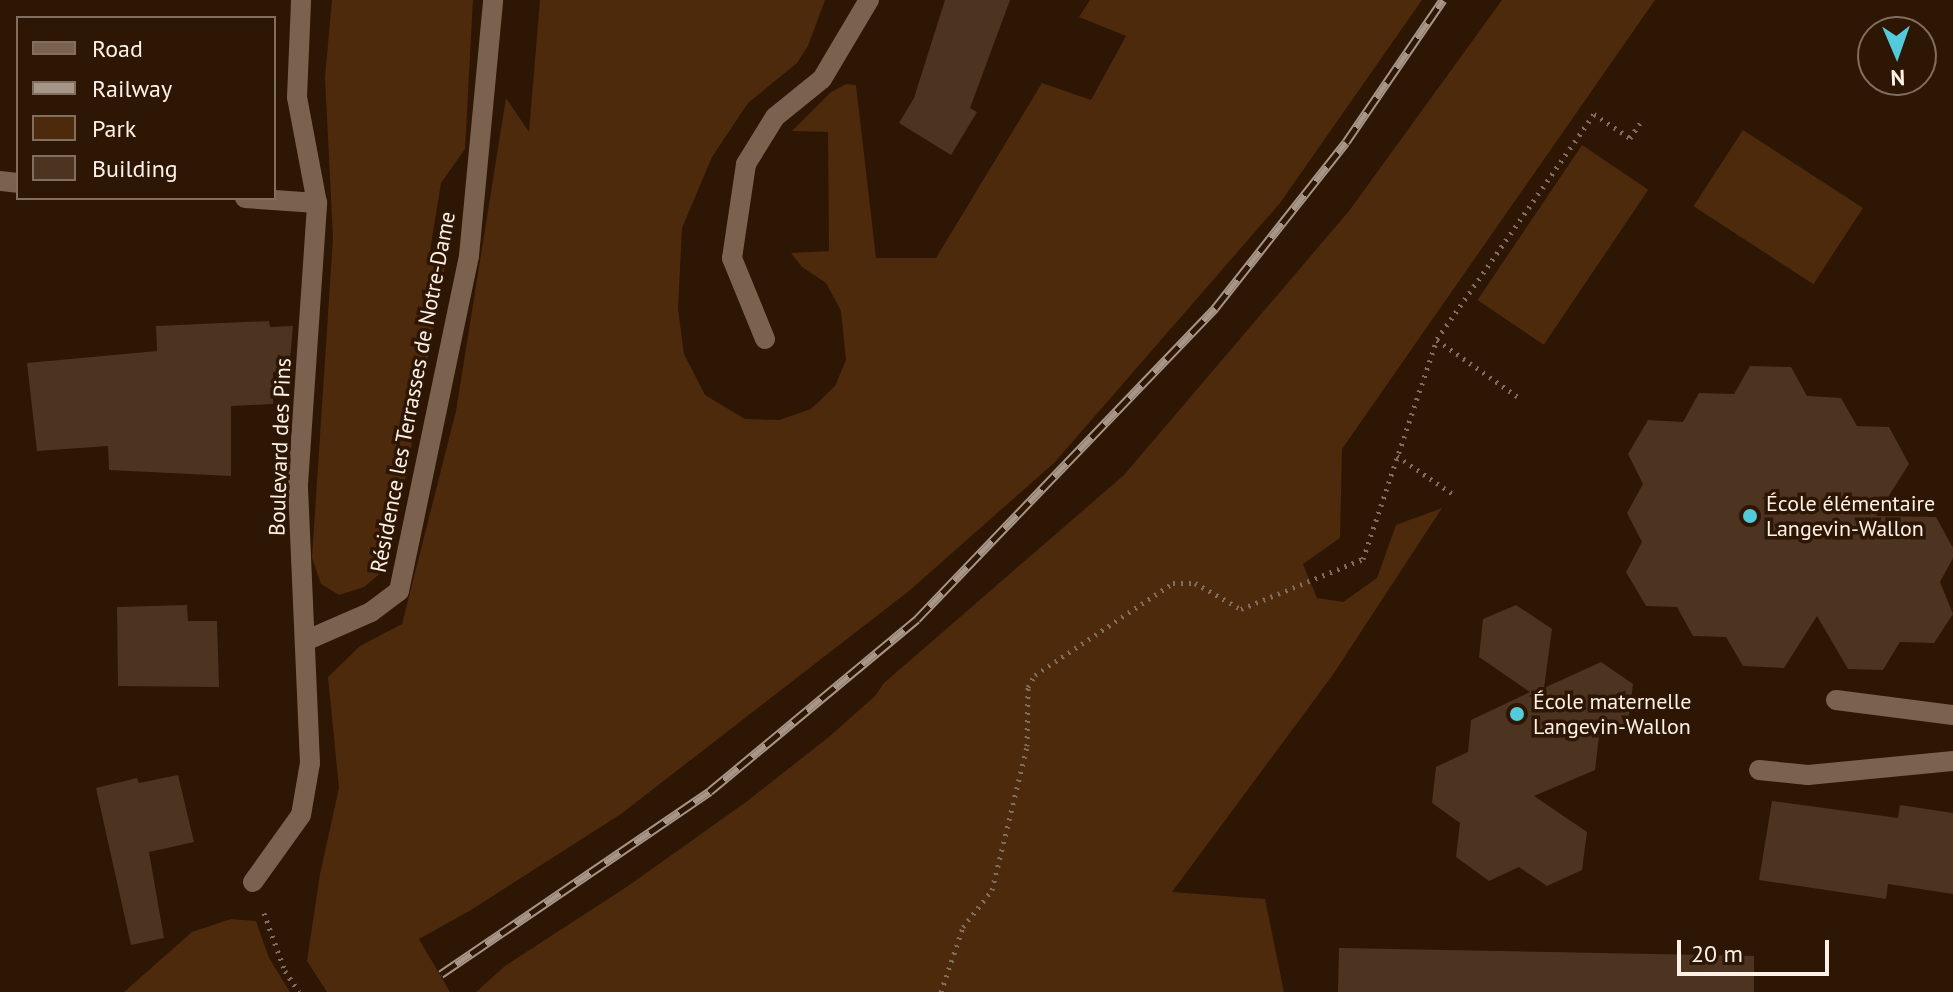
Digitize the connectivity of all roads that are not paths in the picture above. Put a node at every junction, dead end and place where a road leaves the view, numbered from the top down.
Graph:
1 (301, 0) edge
2 (493, 0) edge
3 (869, 0) edge
4 (274, 200) edge
5 (317, 203) junction
6 (765, 339) dead end
7 (305, 641) junction
8 (1836, 700) dead end
9 (1953, 715) edge
10 (1953, 761) edge
11 (1759, 770) dead end
12 (253, 882) road end

1 - 5 street, Boulevard des Pins
2 - 7 street, Résidence les Terrasses de Notre-Dame
3 - 6 street
4 - 5 street
5 - 7 street, Boulevard des Pins
7 - 12 street, Boulevard des Pins
8 - 9 street
10 - 11 street

